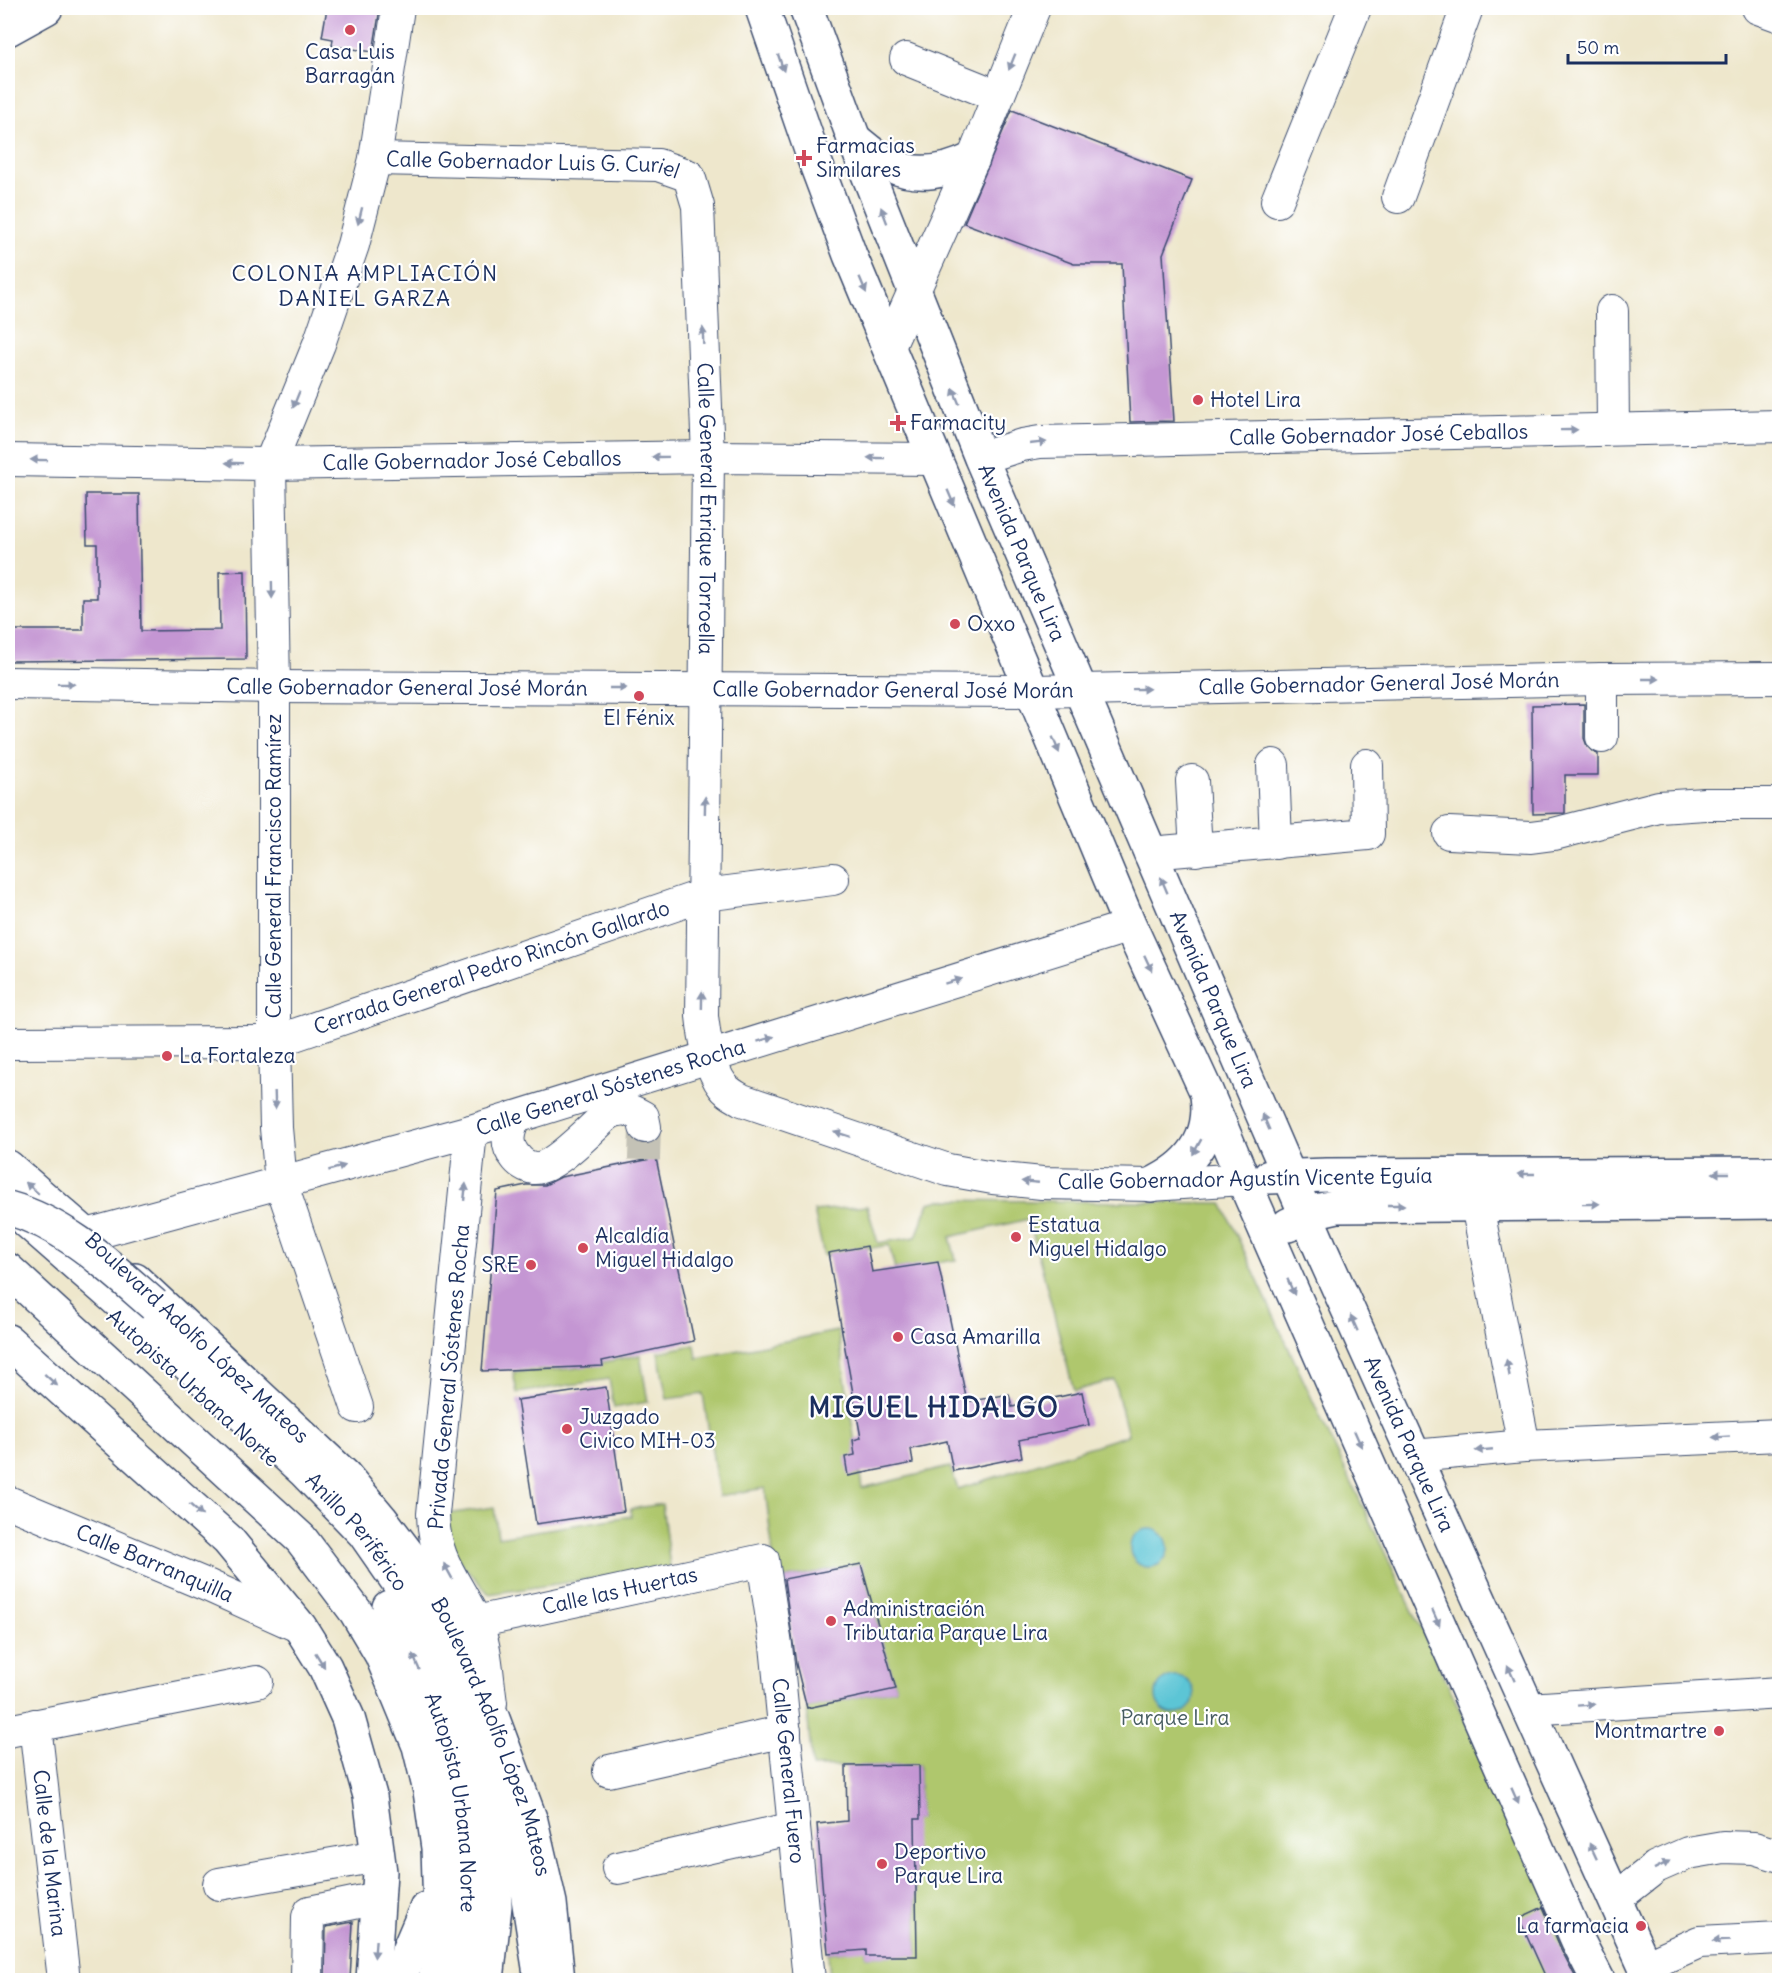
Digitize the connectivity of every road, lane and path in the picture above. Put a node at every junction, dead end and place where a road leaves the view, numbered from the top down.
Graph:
1 (46, 8) edge
2 (398, 8) edge
3 (762, 8) edge
4 (807, 8) edge
5 (1034, 8) edge
6 (1354, 8) edge
7 (1467, 8) edge
8 (1758, 8) edge
9 (1779, 16) edge
10 (8, 29) edge
11 (906, 59) dead end
12 (998, 96) junction
13 (854, 140) junction
14 (375, 159) junction
15 (973, 159) junction
16 (689, 176) joint
17 (1398, 197) dead end
18 (1277, 201) dead end
19 (914, 293) junction
20 (1612, 311) dead end
21 (889, 347) junction
22 (1779, 426) edge
23 (1613, 429) junction
24 (708, 457) junction
25 (981, 458) junction
26 (935, 459) junction
27 (8, 460) edge
28 (270, 464) junction
29 (1779, 678) edge
30 (1602, 679) junction
31 (8, 683) edge
32 (274, 687) junction
33 (706, 688) junction
34 (1082, 690) junction
35 (1034, 691) junction
36 (1602, 737) dead end
37 (1273, 765) dead end
38 (1367, 765) dead end
39 (1192, 781) dead end
40 (1779, 804) edge
41 (1449, 833) dead end
42 (1276, 843) junction
43 (1196, 850) junction
44 (1150, 853) junction
45 (833, 879) dead end
46 (704, 896) junction
47 (1131, 926) junction
48 (274, 1042) junction
49 (8, 1043) edge
50 (711, 1057) junction
51 (1206, 1091) junction
52 (514, 1117) junction
53 (645, 1127) dead end
54 (471, 1131) junction
55 (8, 1167) edge
56 (1779, 1173) edge
57 (1289, 1176) junction
58 (1243, 1179) junction
59 (281, 1183) junction
60 (1151, 1185) junction
61 (8, 1202) edge
62 (1779, 1202) edge
63 (1477, 1205) junction
64 (8, 1208) edge
65 (1307, 1217) junction
66 (8, 1218) edge
67 (1267, 1234) junction
68 (87, 1235) junction
69 (8, 1270) edge
70 (8, 1280) edge
71 (8, 1341) edge
72 (357, 1407) dead end
73 (1779, 1435) edge
74 (1524, 1446) junction
75 (1414, 1456) junction
76 (8, 1502) edge
77 (763, 1560) joint
78 (476, 1622) junction
79 (300, 1627) junction
80 (257, 1682) dead end
81 (1779, 1693) edge
82 (1528, 1709) junction
83 (21, 1728) edge
84 (490, 1730) junction
85 (785, 1731) junction
86 (609, 1771) dead end
87 (484, 1792) junction
88 (794, 1828) junction
89 (378, 1856) junction
90 (1779, 1856) edge
91 (618, 1868) dead end
92 (219, 1884) dead end
93 (378, 1898) junction
94 (1615, 1899) junction
95 (426, 1909) junction
96 (534, 1935) junction
97 (1779, 1938) edge
98 (1648, 1973) edge
99 (64, 1980) edge
100 (307, 1980) edge
101 (373, 1980) edge
102 (401, 1980) edge
103 (420, 1980) edge
104 (435, 1980) edge
105 (463, 1980) edge
106 (487, 1980) edge
107 (521, 1980) edge
108 (541, 1980) edge
109 (558, 1980) edge
110 (809, 1980) edge
111 (1598, 1980) edge

1 - 10 main road
2 - 14 street, Calle General Francisco Ramírez
3 -> 21 main road, Avenida Parque Lira
4 - 13 main road, Avenida Parque Lira
5 -> 12 street
6 - 18 street
7 - 17 street
8 - 9 street
11 - 12 street
12 - 15 street
13 - 15 main road
19 -> 13 main road, Avenida Parque Lira
14 - 16 street, Calle Gobernador Luis G. Curiel
14 -> 28 street, Calle General Francisco Ramírez
15 - 19 street
24 -> 16 street, Calle General Enrique Torroella
19 - 21 street
25 -> 19 main road, Avenida Parque Lira
20 - 23 street
21 - 26 main road, Avenida Parque Lira
22 - 23 street, Calle Gobernador José Ceballos
25 -> 23 street, Calle Gobernador José Ceballos
26 -> 24 street, Calle Gobernador José Ceballos
24 -> 28 street, Calle Gobernador José Ceballos
24 - 33 street, Calle General Enrique Torroella
25 - 34 main road, Avenida Parque Lira
26 -> 35 main road, Avenida Parque Lira
28 -> 27 street, Calle Gobernador José Ceballos
28 -> 32 street, Calle General Francisco Ramírez
30 -> 29 street, Calle Gobernador General José Morán
34 -> 30 street, Calle Gobernador General José Morán
30 - 36 street
31 -> 32 street, Calle Gobernador General José Morán
32 -> 33 street, Calle Gobernador General José Morán
32 - 48 street, Calle General Francisco Ramírez
33 - 35 street, Calle Gobernador General José Morán
46 -> 33 street, Calle General Enrique Torroella
34 - 35 street, Calle Gobernador General José Morán
34 - 44 main road, Avenida Parque Lira
35 -> 47 main road, Avenida Parque Lira
37 - 42 street
38 - 42 street
39 - 43 street
40 - 41 street
42 - 43 street
43 - 44 street
57 -> 44 main road, Avenida Parque Lira
45 - 46 street, Cerrada General Pedro Rincón Gallardo
46 - 48 street, Cerrada General Pedro Rincón Gallardo
50 -> 46 street, Calle General Enrique Torroella
50 -> 47 street, Calle General Sóstenes Rocha
47 -> 51 main road, Avenida Parque Lira
48 - 49 street, Cerrada General Pedro Rincón Gallardo
48 -> 59 street, Calle General Francisco Ramírez
50 - 52 street, Calle General Sóstenes Rocha
60 -> 50 street, Calle Gobernador Agustín Vicente Eguía
51 - 58 main road, Avenida Parque Lira
51 -> 60 main road
52 - 53 street
52 - 54 street, Calle General Sóstenes Rocha
59 -> 54 street, Calle General Sóstenes Rocha
78 -> 54 street, Privada General Sóstenes Rocha
68 -> 55 main road, Boulevard Adolfo López Mateos
56 -> 57 main road, Calle Gobernador Agustín Vicente Eguía
57 - 58 main road, Calle Gobernador Agustín Vicente Eguía
57 - 65 main road, Avenida Parque Lira
58 - 60 street, Calle Gobernador Agustín Vicente Eguía
58 - 67 main road, Avenida Parque Lira
59 - 68 street, Calle General Sóstenes Rocha
59 - 72 street, Calle General Francisco Ramírez
61 - 87 main road, Anillo Periférico
63 -> 62 main road, Calle Gobernador Agustín Vicente Eguía
65 -> 63 main road, Calle Gobernador Agustín Vicente Eguía
74 -> 63 street
64 - 84 main road, bridge
65 - 67 main road, Calle Gobernador Agustín Vicente Eguía
75 -> 65 main road, Avenida Parque Lira
105 -> 66 main road, Autopista Urbana Norte
67 -> 111 main road, Avenida Parque Lira
68 - 84 main road, Boulevard Adolfo López Mateos
69 - 104 main road
70 - 95 main road, Autopista Urbana Norte
71 -> 79 main road
73 -> 74 street
74 -> 75 street
82 -> 75 main road, Avenida Parque Lira
76 - 79 street, Calle Barranquilla
77 - 78 street, Calle las Huertas
77 - 85 street, Calle General Fuero
78 - 84 street, Privada General Sóstenes Rocha
79 -> 89 main road
80 - 83 street
82 -> 81 street
94 -> 82 main road, Avenida Parque Lira
83 - 99 street, Calle de la Marina
84 - 96 main road
84 - 109 main road, Boulevard Adolfo López Mateos
85 - 86 street
85 - 88 street, Calle General Fuero
87 - 96 main road
87 - 106 main road, Anillo Periférico
87 - 107 main road
88 - 91 street
88 - 110 street, Calle General Fuero
89 - 92 street
89 - 93 main road
94 -> 90 street
93 - 100 street
93 -> 101 main road
94 - 98 main road, Avenida Parque Lira
95 - 102 main road
95 - 103 main road, Autopista Urbana Norte
96 - 108 main road
97 -> 98 street

